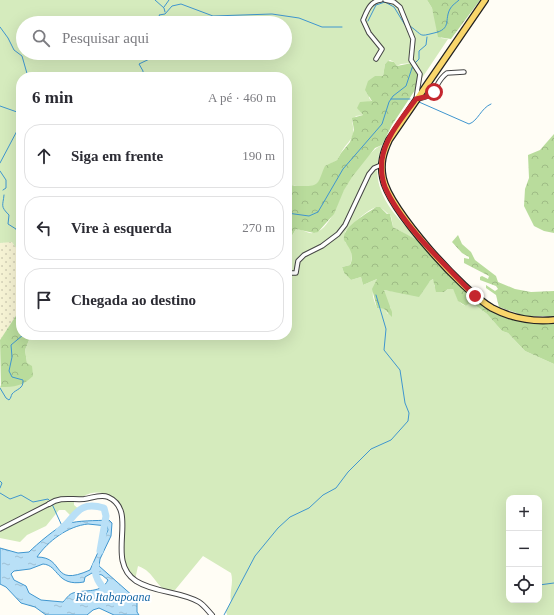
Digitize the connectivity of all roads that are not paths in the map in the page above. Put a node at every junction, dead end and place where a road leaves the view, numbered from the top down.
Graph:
1 (381, 0) edge
2 (385, 0) edge
3 (485, 0) edge
4 (376, 59) dead end
5 (464, 72) dead end
6 (416, 99) junction
7 (381, 165) junction
8 (292, 273) dead end
9 (554, 320) edge
10 (51, 502) joint
11 (0, 529) edge
12 (212, 615) edge

1 - 4 street
2 - 6 street
3 - 6 main road
5 - 6 street
6 - 7 main road
7 - 8 street
7 - 9 main road
10 - 11 street
10 - 12 street

